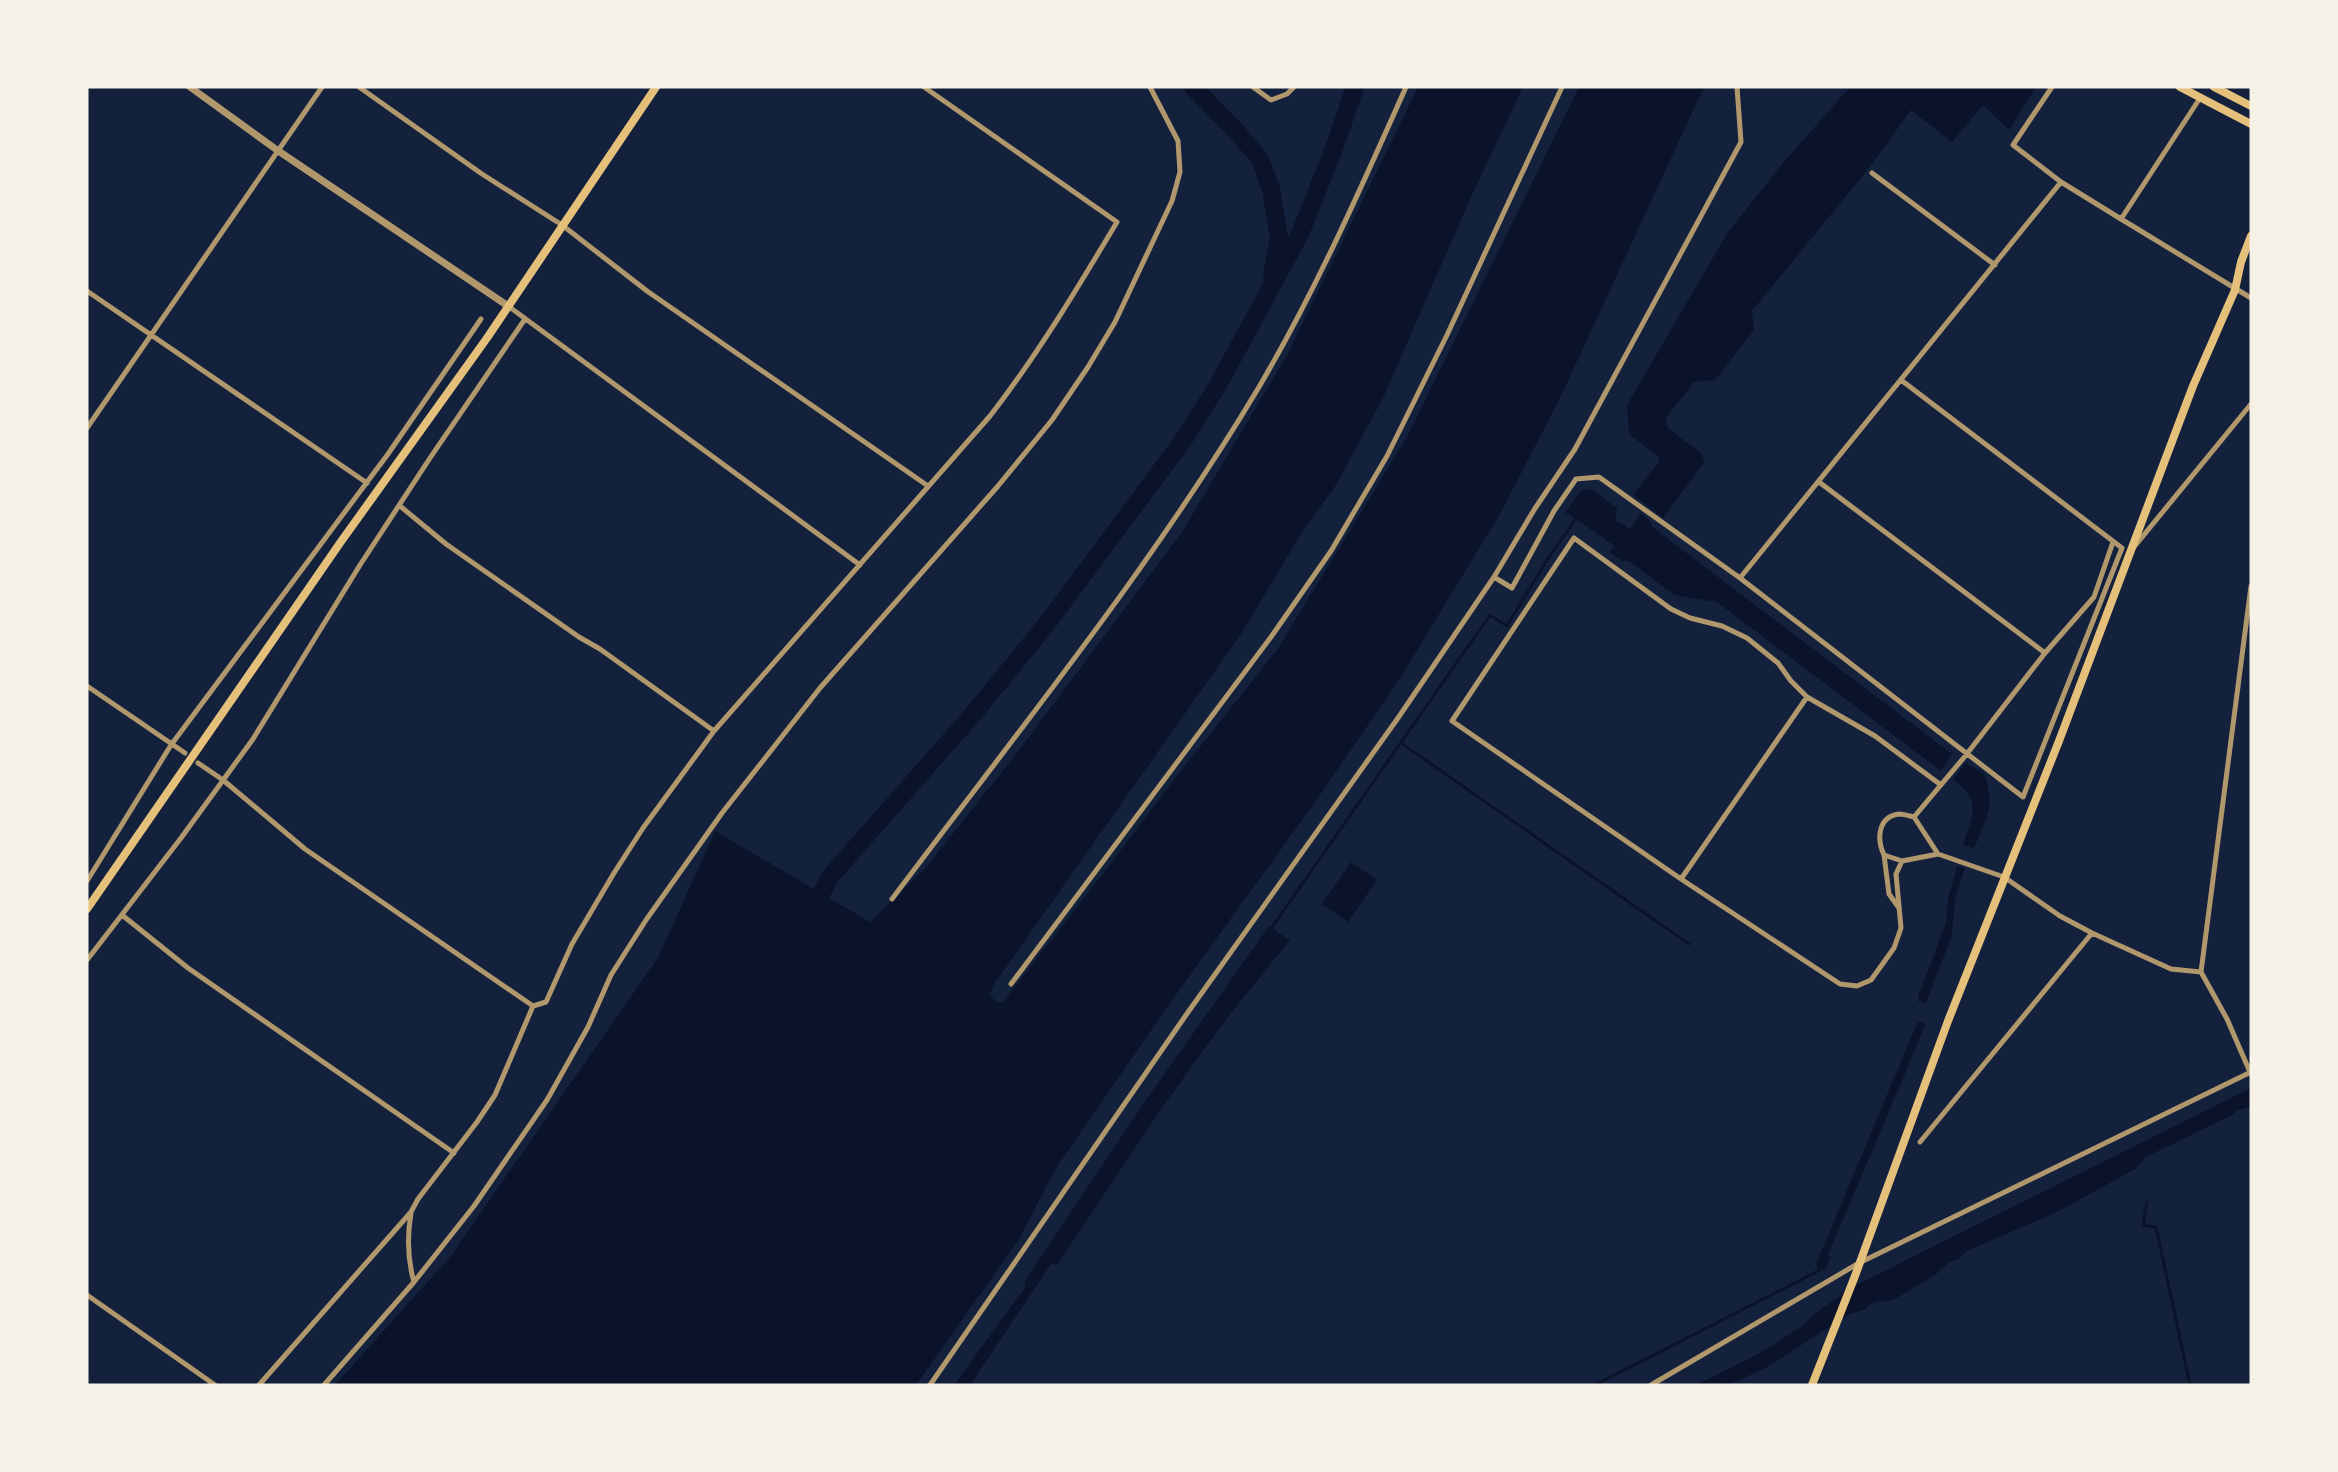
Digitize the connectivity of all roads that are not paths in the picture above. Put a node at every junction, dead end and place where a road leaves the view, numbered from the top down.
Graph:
1 (189, 87) edge
2 (322, 87) edge
3 (359, 87) edge
4 (656, 87) edge
5 (924, 87) edge
6 (1150, 87) edge
7 (1253, 87) edge
8 (1294, 87) edge
9 (1406, 87) edge
10 (1562, 87) edge
11 (1737, 87) edge
12 (2052, 87) edge
13 (2180, 87) edge
14 (2214, 87) edge
15 (2200, 98) junction
16 (2251, 106) edge
17 (2251, 124) edge
18 (278, 150) junction
19 (1872, 173) dead end
20 (2061, 182) junction
21 (2121, 219) junction
22 (562, 225) junction
23 (2251, 236) edge
24 (1995, 265) junction
25 (2235, 290) junction
26 (87, 291) edge
27 (2251, 298) edge
28 (508, 306) junction
29 (481, 319) dead end
30 (525, 319) junction
31 (152, 335) junction
32 (1900, 380) junction
33 (2251, 404) edge
34 (87, 428) edge
35 (1819, 482) junction
36 (368, 483) junction
37 (928, 486) junction
38 (400, 506) junction
39 (2113, 542) junction
40 (2134, 548) junction
41 (860, 564) junction
42 (1494, 578) junction
43 (1740, 578) junction
44 (2251, 586) edge
45 (2045, 653) junction
46 (87, 686) edge
47 (1807, 697) junction
48 (714, 731) junction
49 (171, 745) junction
50 (185, 753) dead end
51 (1966, 755) junction
52 (198, 763) dead end
53 (223, 780) junction
54 (1941, 785) junction
55 (1914, 817) junction
56 (1938, 854) junction
57 (1884, 855) junction
58 (1902, 861) junction
59 (2004, 877) junction
60 (1681, 879) junction
61 (87, 881) edge
62 (892, 899) dead end
63 (87, 909) edge
64 (1900, 910) junction
65 (122, 915) junction
66 (2092, 933) junction
67 (87, 960) edge
68 (2201, 972) junction
69 (1011, 984) dead end
70 (533, 1006) junction
71 (2251, 1072) edge
72 (1920, 1142) dead end
73 (454, 1153) junction
74 (411, 1212) junction
75 (1859, 1263) junction
76 (414, 1282) junction
77 (87, 1294) edge
78 (215, 1385) edge
79 (259, 1385) edge
80 (324, 1385) edge
81 (930, 1385) edge
82 (1651, 1385) edge
83 (1812, 1385) edge

1 - 18 street
2 - 18 street
3 - 22 street
4 - 22 main road
5 - 37 street
6 - 76 street
7 - 8 street
9 - 62 street
10 - 69 street
11 - 42 street
12 - 20 street
13 - 15 main road
14 - 16 main road
15 - 17 main road
15 - 21 street
18 - 28 street
18 - 31 street
19 - 24 street
20 - 21 street
20 - 24 street
21 - 25 street
22 - 28 main road
22 - 37 street
23 - 25 main road
24 - 32 street
25 - 27 street
25 - 40 main road
26 - 31 street
28 - 30 street
28 - 63 main road
29 - 36 street
30 - 38 street
30 - 41 street
31 - 34 street
31 - 36 street
32 - 35 street
32 - 39 street
33 - 40 street
35 - 43 street
35 - 45 street
36 - 49 street
37 - 41 street
38 - 48 street
38 - 53 street
39 - 45 street
39 - 51 street
40 - 59 main road
41 - 48 street
42 - 43 street
42 - 81 street
43 - 51 street
44 - 68 street
45 - 51 street
46 - 49 street
47 - 54 street
47 - 60 street
47 - 60 street
48 - 70 street
49 - 50 street
49 - 61 street
51 - 54 street
52 - 53 street
53 - 65 street
53 - 70 street
54 - 55 street
55 - 56 street
55 - 57 street
56 - 58 street
56 - 59 street
57 - 58 street
57 - 64 street
58 - 64 street
59 - 66 street
59 - 75 main road
60 - 64 street
65 - 67 street
65 - 73 street
66 - 68 street
66 - 72 street
68 - 71 street
70 - 73 street
71 - 75 street
73 - 74 street
74 - 76 street
74 - 79 street
75 - 82 street
75 - 83 main road
76 - 80 street
77 - 78 street

